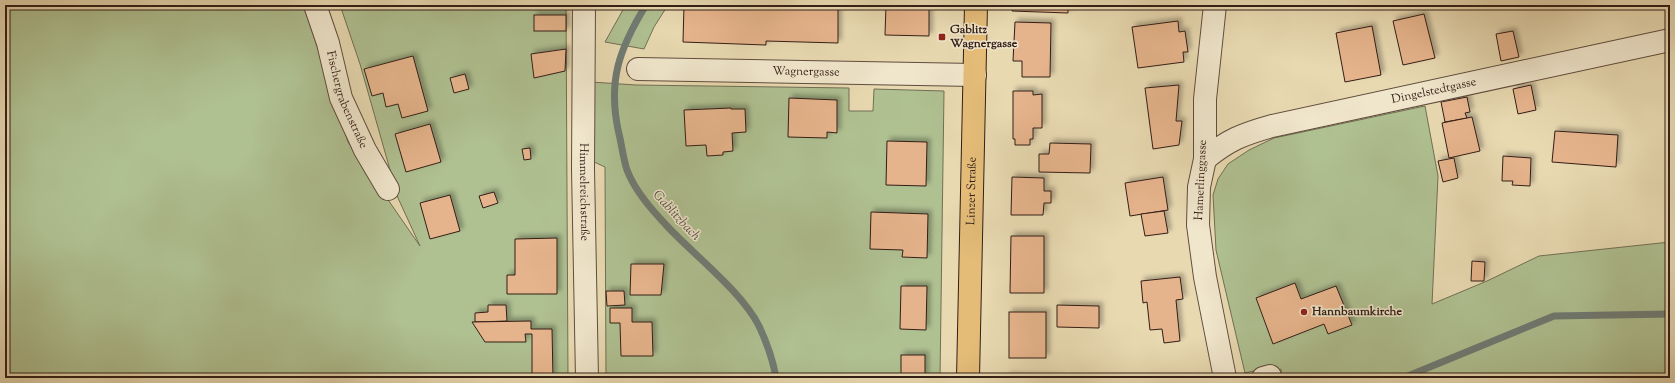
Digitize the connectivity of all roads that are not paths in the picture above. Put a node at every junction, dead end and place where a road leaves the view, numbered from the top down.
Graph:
1 (315, 5) edge
2 (584, 5) edge
3 (976, 5) edge
4 (1215, 5) edge
5 (1670, 40) edge
6 (638, 69) dead end
7 (975, 75) junction
8 (1205, 159) junction
9 (388, 189) dead end
10 (588, 378) edge
11 (968, 378) edge
12 (1225, 378) edge

1 - 9 street, Fischergrabenstraße
2 - 10 street, Himmelreichstraße
3 - 7 main road, Linzer Straße
4 - 8 street, Hamerlinggasse
5 - 8 street, Dingelstedtgasse
6 - 7 street, Wagnergasse
7 - 11 main road, Linzer Straße
8 - 12 street, Hamerlinggasse

